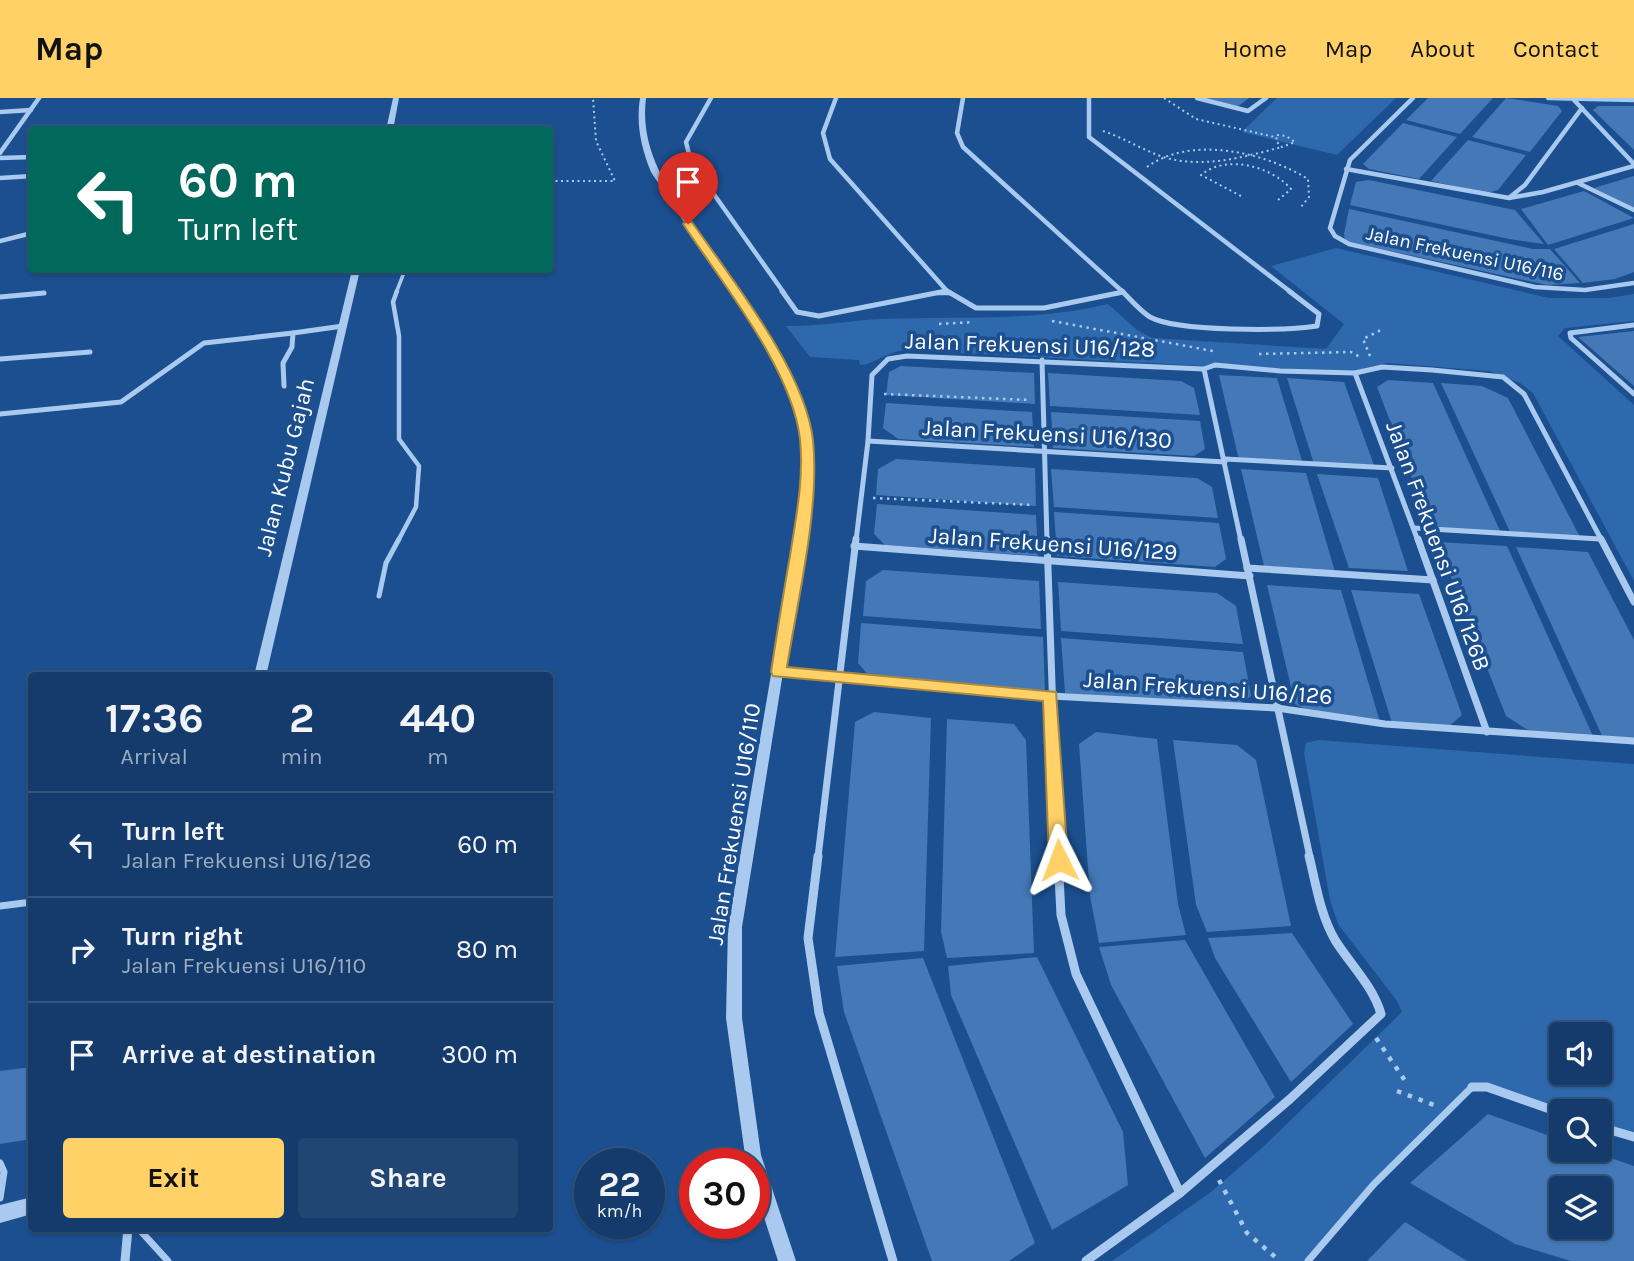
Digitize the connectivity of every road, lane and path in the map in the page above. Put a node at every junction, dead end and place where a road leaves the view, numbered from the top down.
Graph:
1 (39, 98) edge
2 (396, 98) edge
3 (593, 98) edge
4 (643, 98) edge
5 (711, 98) edge
6 (836, 98) edge
7 (963, 98) edge
8 (1089, 98) edge
9 (1164, 98) edge
10 (1197, 98) edge
11 (1266, 98) edge
12 (1413, 98) edge
13 (1548, 98) edge
14 (1584, 99) edge
15 (1574, 100) junction
16 (1634, 100) edge
17 (1582, 108) junction
18 (30, 110) junction
19 (0, 112) edge
20 (390, 126) edge
21 (1088, 127) junction
22 (1275, 137) junction
23 (1282, 146) junction
24 (0, 152) edge
25 (1247, 155) junction
26 (28, 157) edge
27 (1165, 157) junction
28 (0, 158) edge
29 (1634, 165) edge
30 (1147, 167) dead end
31 (1346, 169) junction
32 (28, 176) edge
33 (0, 178) edge
34 (553, 181) edge
35 (1577, 182) junction
36 (1241, 196) dead end
37 (1509, 198) junction
38 (1278, 200) dead end
39 (1301, 207) dead end
40 (1634, 210) edge
41 (28, 234) edge
42 (0, 241) edge
43 (355, 273) edge
44 (404, 273) edge
45 (1634, 283) edge
46 (947, 290) junction
47 (1123, 292) junction
48 (44, 293) dead end
49 (0, 297) edge
50 (984, 321) dead end
51 (1047, 321) dead end
52 (939, 324) dead end
53 (1634, 325) edge
54 (343, 326) junction
55 (1381, 330) dead end
56 (293, 333) junction
57 (90, 352) dead end
58 (1222, 352) dead end
59 (1256, 354) dead end
60 (0, 359) edge
61 (1042, 360) junction
62 (1378, 367) junction
63 (1204, 369) junction
64 (1355, 373) junction
65 (284, 386) dead end
66 (871, 393) junction
67 (1634, 394) edge
68 (1041, 400) junction
69 (0, 414) edge
70 (868, 441) junction
71 (1046, 451) junction
72 (1225, 460) junction
73 (1392, 468) junction
74 (860, 498) junction
75 (1046, 506) junction
76 (1413, 528) junction
77 (1600, 539) junction
78 (854, 546) junction
79 (1048, 561) junction
80 (1249, 572) junction
81 (1433, 580) junction
82 (379, 596) dead end
83 (1634, 602) edge
84 (261, 672) edge
85 (779, 672) junction
86 (838, 677) junction
87 (1051, 696) junction
88 (1276, 708) junction
89 (1487, 733) junction
90 (1634, 741) edge
91 (28, 902) edge
92 (0, 906) edge
93 (1369, 1028) junction
94 (1406, 1082) dead end
95 (1472, 1087) joint
96 (1397, 1091) dead end
97 (1549, 1109) edge
98 (1448, 1110) junction
99 (1612, 1131) edge
100 (1634, 1137) edge
101 (0, 1163) edge
102 (1212, 1166) junction
103 (1180, 1193) junction
104 (0, 1198) edge
105 (28, 1206) edge
106 (0, 1214) edge
107 (128, 1232) edge
108 (142, 1232) edge
109 (125, 1261) edge
110 (168, 1261) edge
111 (787, 1261) edge
112 (893, 1261) edge
113 (1086, 1261) edge
114 (1280, 1261) edge
115 (1308, 1261) edge

1 - 18 street
2 - 20 street
3 - 34 path
4 - 85 street, Jalan Frekuensi U16/110
5 - 46 street
6 - 46 street
7 - 47 street
8 - 21 street
9 - 22 path
10 - 11 street
12 - 31 street
13 - 15 street
14 - 15 street
14 - 16 street
15 - 17 street
17 - 29 street
17 - 37 street
18 - 19 street
18 - 24 street
21 - 27 path
21 - 47 street
22 - 23 path
22 - 23 path
23 - 25 path
25 - 27 path
25 - 27 path
25 - 39 path
26 - 28 street
27 - 30 path
29 - 35 street
31 - 37 street
31 - 45 street, Jalan Frekuensi U16/116
32 - 33 street
35 - 37 street
35 - 40 street
36 - 38 path
41 - 42 street
43 - 54 street, Jalan Kubu Gajah
44 - 82 lane
46 - 47 street
48 - 49 street
50 - 52 path
51 - 58 path
53 - 67 street
54 - 56 street
54 - 84 street, Jalan Kubu Gajah
55 - 62 path
56 - 65 street
56 - 69 street
57 - 60 street
59 - 62 path
61 - 63 street, Jalan Frekuensi U16/128
61 - 66 street, Jalan Frekuensi U16/128
61 - 68 street
62 - 64 street
62 - 77 street
63 - 64 street, Jalan Frekuensi U16/128
63 - 72 street
64 - 73 street, Jalan Frekuensi U16/126B
66 - 68 path
66 - 70 street, Jalan Frekuensi U16/128
68 - 71 street
70 - 71 street, Jalan Frekuensi U16/130
70 - 74 street, Jalan Frekuensi U16/128
71 - 72 street, Jalan Frekuensi U16/130
71 - 75 street
72 - 73 street, Jalan Frekuensi U16/130
72 - 80 street
73 - 76 street, Jalan Frekuensi U16/126B
74 - 75 path
74 - 78 street, Jalan Frekuensi U16/128
75 - 79 street
76 - 77 street
76 - 81 street, Jalan Frekuensi U16/126B
77 - 83 street
78 - 79 street, Jalan Frekuensi U16/129
78 - 86 street, Jalan Frekuensi U16/128
79 - 80 street, Jalan Frekuensi U16/129
79 - 87 street
80 - 81 street, Jalan Frekuensi U16/129
80 - 88 street
81 - 89 street, Jalan Frekuensi U16/126B
85 - 86 street, Jalan Frekuensi U16/126
85 - 111 street, Jalan Frekuensi U16/110
86 - 87 street, Jalan Frekuensi U16/126
86 - 112 street, Jalan Frekuensi U16/128
87 - 88 street, Jalan Frekuensi U16/126
87 - 103 street
88 - 89 street, Jalan Frekuensi U16/126
88 - 93 street
89 - 90 street, Jalan Frekuensi U16/126
91 - 92 lane
93 - 94 path
93 - 102 street
95 - 97 street
95 - 98 lane
96 - 98 path
98 - 115 lane
99 - 100 street
101 - 104 lane
102 - 103 street
102 - 114 path
103 - 113 street
105 - 106 street
107 - 109 street
108 - 110 lane

